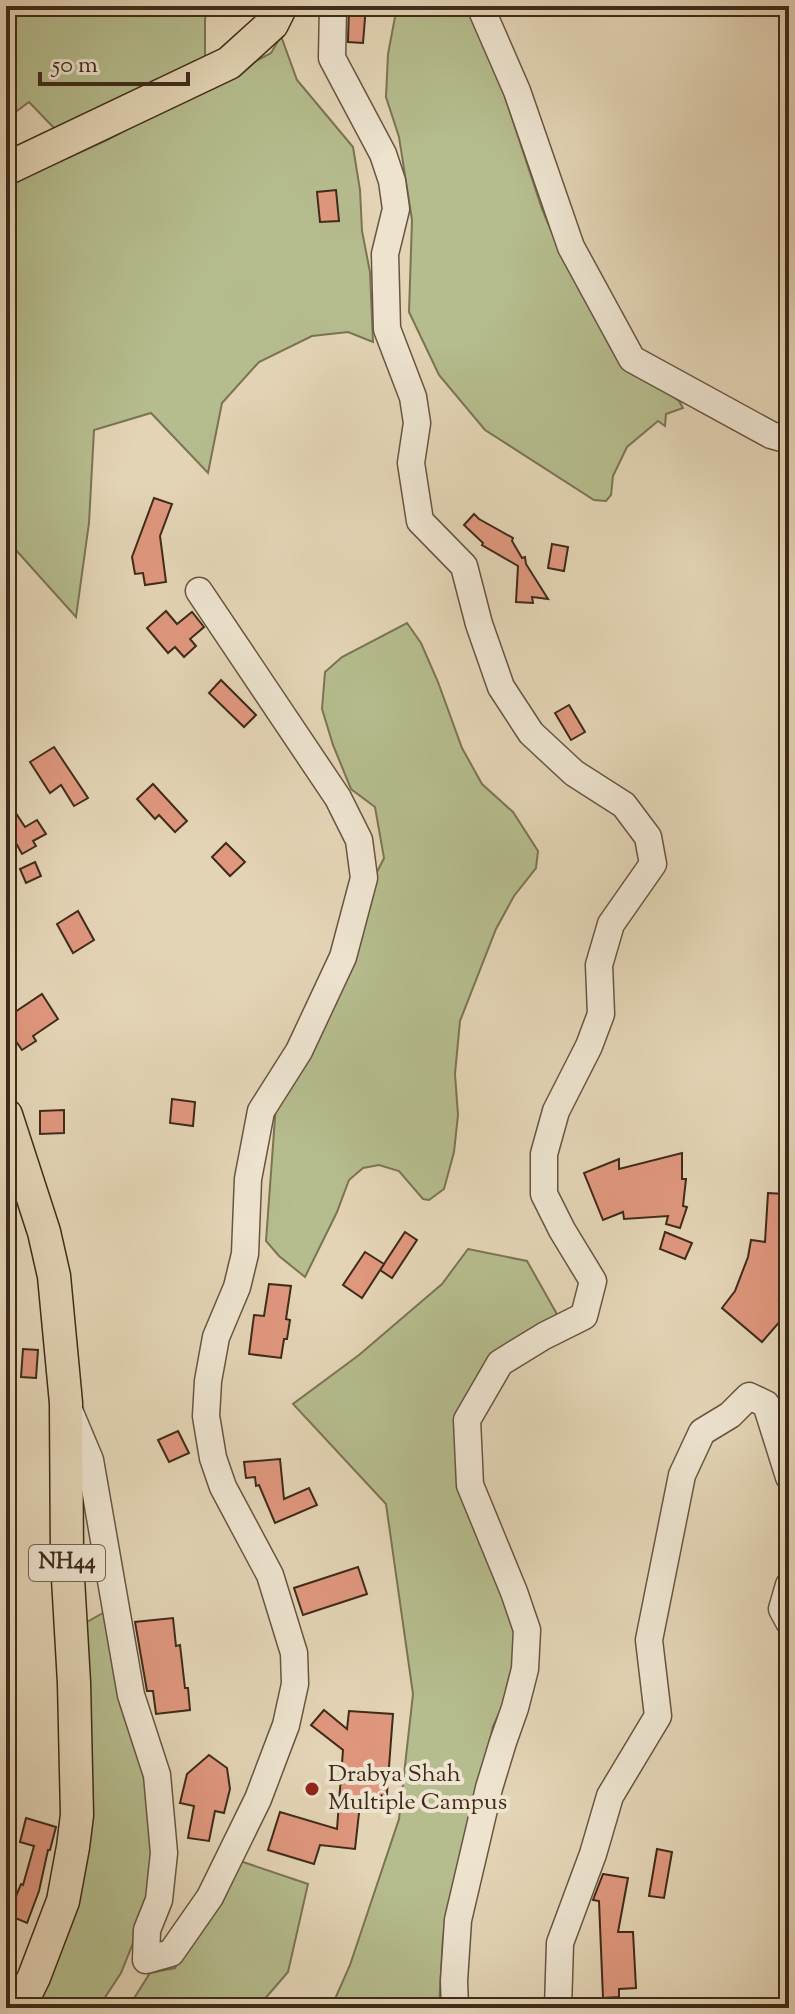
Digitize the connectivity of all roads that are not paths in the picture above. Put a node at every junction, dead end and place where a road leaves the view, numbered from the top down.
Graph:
1 (281, 6) edge
2 (333, 6) edge
3 (480, 6) edge
4 (6, 169) edge
5 (789, 440) edge
6 (199, 591) dead end
7 (6, 1115) edge
8 (66, 1403) junction
9 (789, 1477) edge
10 (789, 1585) edge
11 (789, 1622) edge
12 (19, 2008) edge
13 (455, 2008) edge
14 (558, 2008) edge

1 - 4 main road
2 - 13 street
3 - 5 street
6 - 8 street
7 - 8 main road, NH44
8 - 12 main road, NH44
9 - 14 street
10 - 11 street

